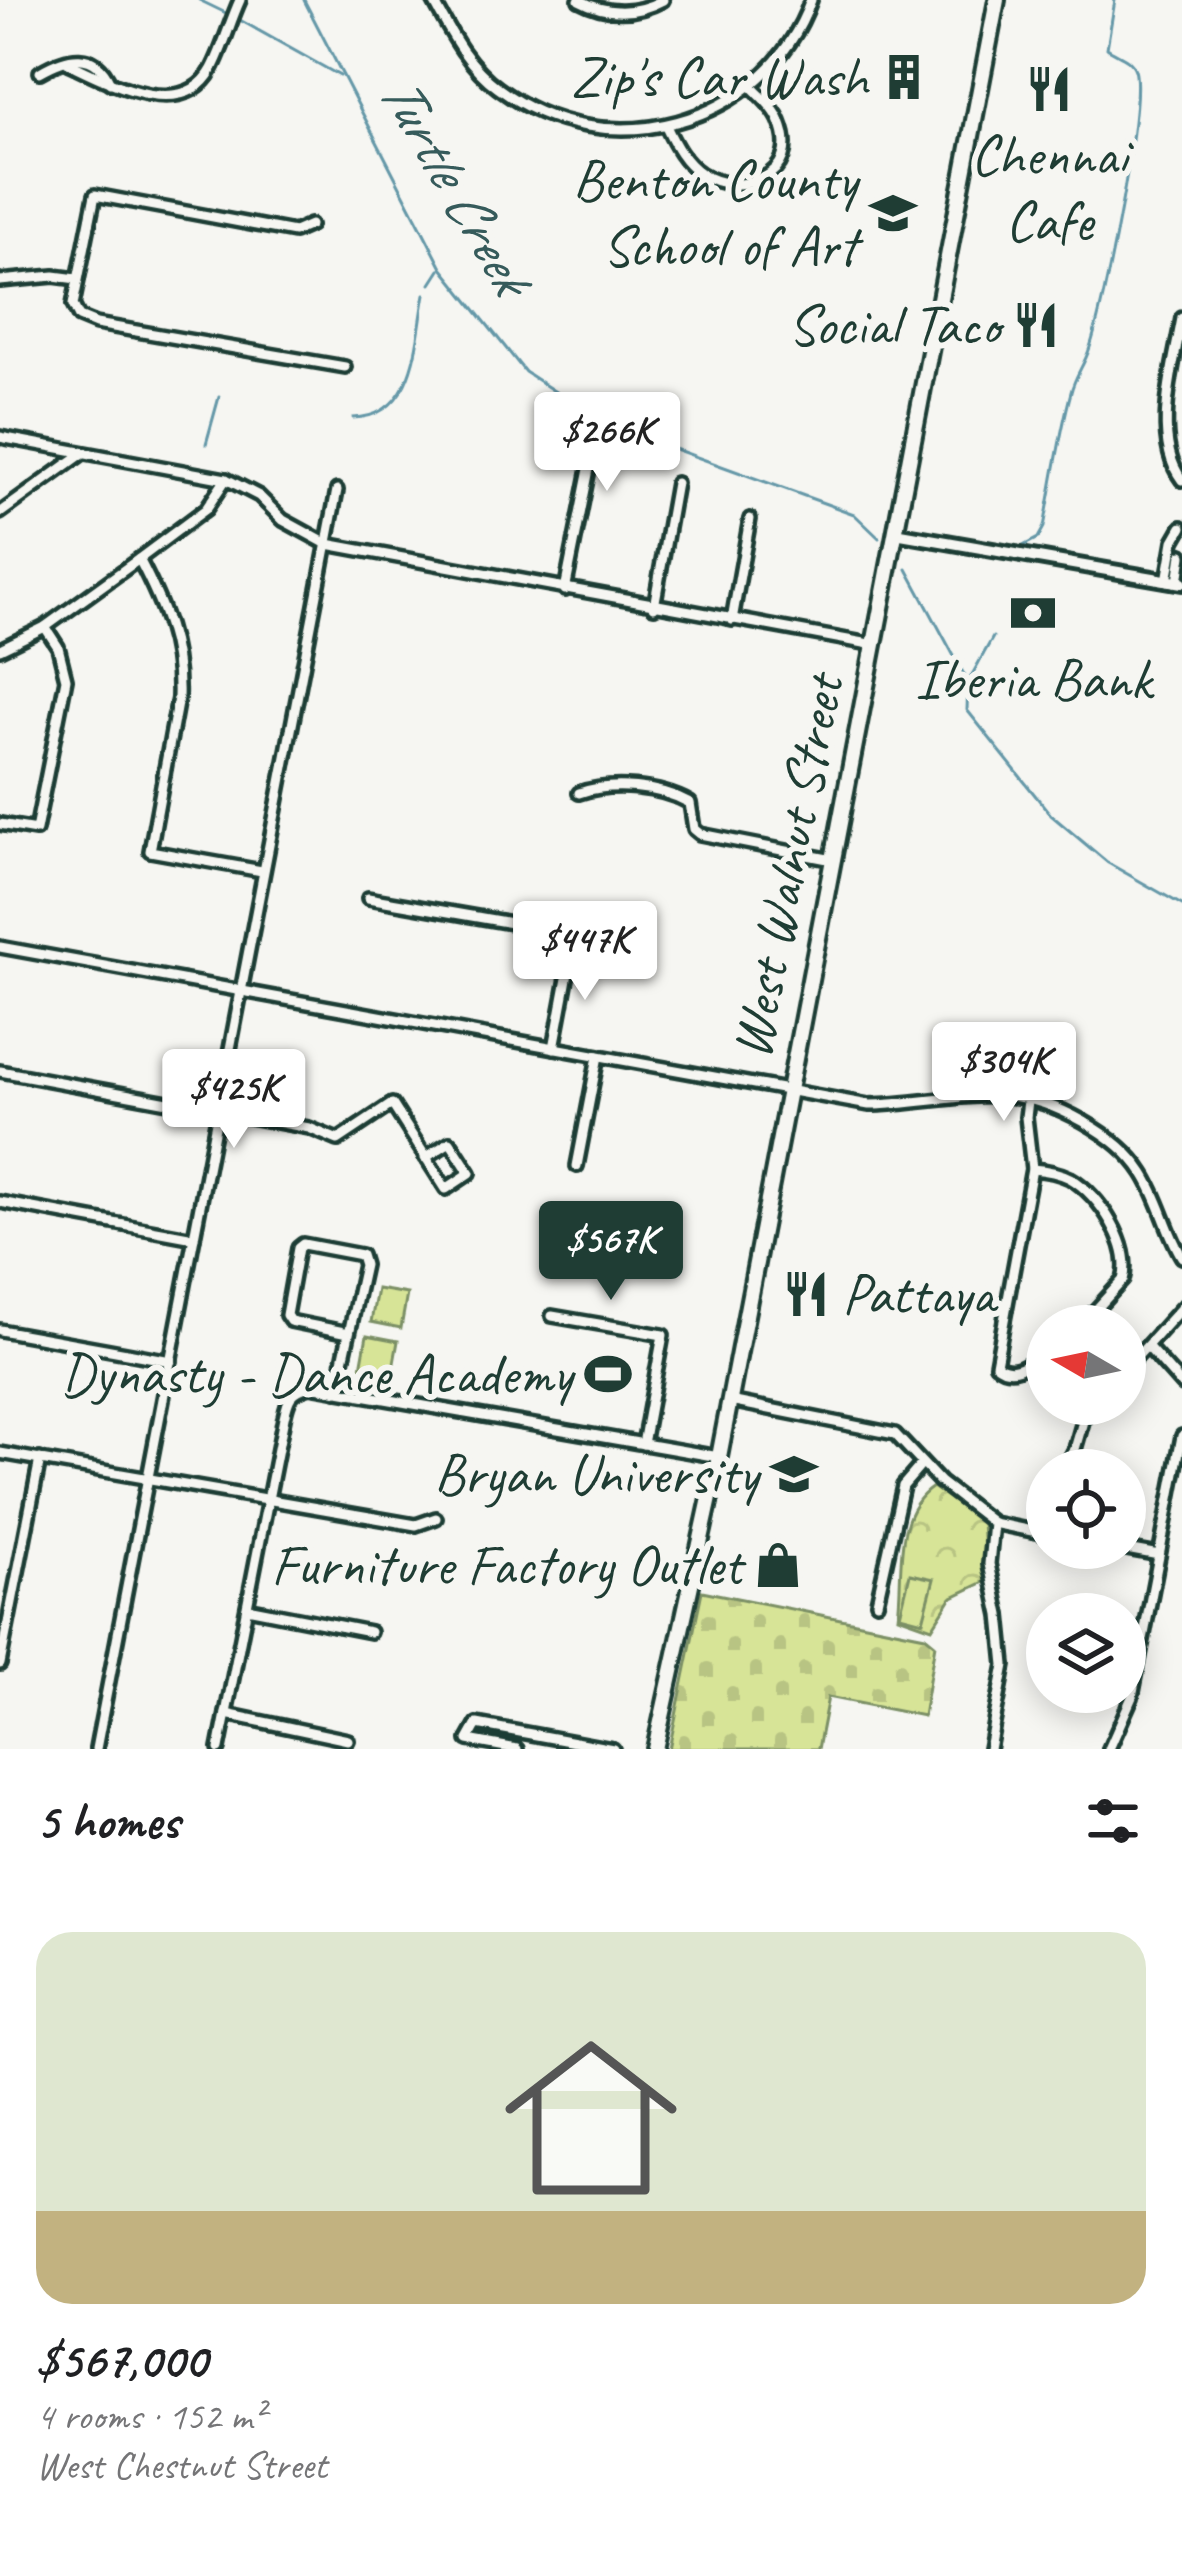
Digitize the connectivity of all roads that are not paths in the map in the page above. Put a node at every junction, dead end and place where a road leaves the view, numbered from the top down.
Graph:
1 (240, 0) edge
2 (433, 0) edge
3 (579, 0) edge
4 (663, 0) edge
5 (811, 0) edge
6 (997, 0) edge
7 (40, 72) dead end
8 (751, 86) junction
9 (667, 128) junction
10 (310, 225) dead end
11 (77, 280) junction
12 (0, 281) edge
13 (1182, 318) edge
14 (345, 367) dead end
15 (0, 437) edge
16 (566, 437) dead end
17 (83, 453) junction
18 (226, 479) junction
19 (1182, 480) edge
20 (676, 483) dead end
21 (337, 490) dead end
22 (0, 513) edge
23 (750, 519) dead end
24 (1182, 528) edge
25 (895, 533) junction
26 (327, 544) junction
27 (1182, 555) edge
28 (139, 559) junction
29 (1175, 582) edge
30 (565, 590) junction
31 (654, 607) junction
32 (732, 620) junction
33 (45, 627) junction
34 (875, 645) junction
35 (0, 649) edge
36 (579, 793) dead end
37 (0, 824) edge
38 (833, 860) junction
39 (262, 872) junction
40 (368, 898) dead end
41 (0, 947) edge
42 (241, 992) junction
43 (554, 1048) junction
44 (598, 1056) junction
45 (0, 1071) edge
46 (1030, 1084) dead end
47 (789, 1093) junction
48 (1027, 1100) junction
49 (218, 1112) junction
50 (425, 1158) junction
51 (577, 1166) dead end
52 (1032, 1168) junction
53 (0, 1202) edge
54 (194, 1238) junction
55 (1182, 1257) edge
56 (1100, 1305) edge
57 (1182, 1307) edge
58 (552, 1316) dead end
59 (0, 1330) edge
60 (350, 1333) junction
61 (1149, 1348) junction
62 (1146, 1351) edge
63 (171, 1361) junction
64 (1026, 1364) edge
65 (1182, 1384) edge
66 (337, 1391) junction
67 (730, 1401) junction
68 (1182, 1436) edge
69 (643, 1444) junction
70 (0, 1453) edge
71 (719, 1457) junction
72 (40, 1459) junction
73 (922, 1465) junction
74 (149, 1479) junction
75 (267, 1500) junction
76 (436, 1518) dead end
77 (993, 1523) junction
78 (1026, 1529) edge
79 (1146, 1553) edge
80 (1159, 1556) junction
81 (877, 1602) dead end
82 (247, 1607) junction
83 (370, 1631) dead end
84 (0, 1664) edge
85 (226, 1714) junction
86 (348, 1740) dead end
87 (96, 1749) edge
88 (219, 1749) edge
89 (517, 1749) edge
90 (613, 1749) edge
91 (655, 1749) edge
92 (989, 1749) edge
93 (1109, 1749) edge

1 - 7 street
2 - 9 street
3 - 4 street
5 - 8 street
6 - 25 main road, West Walnut Street
8 - 9 street
8 - 9 street
10 - 11 street
11 - 12 street
11 - 14 street
13 - 19 street
15 - 17 street
16 - 30 street
17 - 18 street
17 - 22 street
18 - 26 street
18 - 28 street
20 - 31 street
21 - 26 street
23 - 32 street
24 - 29 street
25 - 29 street
25 - 34 main road, West Walnut Street
26 - 30 street
26 - 39 street
27 - 29 street
28 - 33 street
28 - 39 street
30 - 31 street
31 - 32 street
32 - 34 street
33 - 35 street
33 - 37 street
34 - 38 main road, West Walnut Street
36 - 38 street
38 - 47 main road, West Walnut Street
39 - 42 street
40 - 43 street
41 - 42 street
42 - 43 street
42 - 49 street
43 - 44 street
44 - 47 street
44 - 51 street
45 - 49 street
46 - 48 street
47 - 48 street
47 - 67 main road, West Walnut Street
48 - 52 street
48 - 55 street
49 - 50 street
49 - 54 street
50 - 50 street
52 - 56 street
52 - 64 street
53 - 54 street
54 - 63 street
57 - 61 street
58 - 69 street
59 - 63 street
60 - 60 street
60 - 66 street
61 - 62 street
61 - 65 street
63 - 74 street
66 - 69 street
66 - 75 street
67 - 71 main road, West Walnut Street
67 - 73 street
68 - 80 street
69 - 71 street
70 - 72 street
71 - 91 main road, West Walnut Street
72 - 74 street
72 - 84 street
73 - 77 street
73 - 81 street
74 - 75 street
74 - 87 street
75 - 76 street
75 - 82 street
77 - 78 street
77 - 92 street
79 - 80 street
80 - 93 street
82 - 83 street
82 - 85 street
85 - 86 street
85 - 88 street
89 - 90 street

